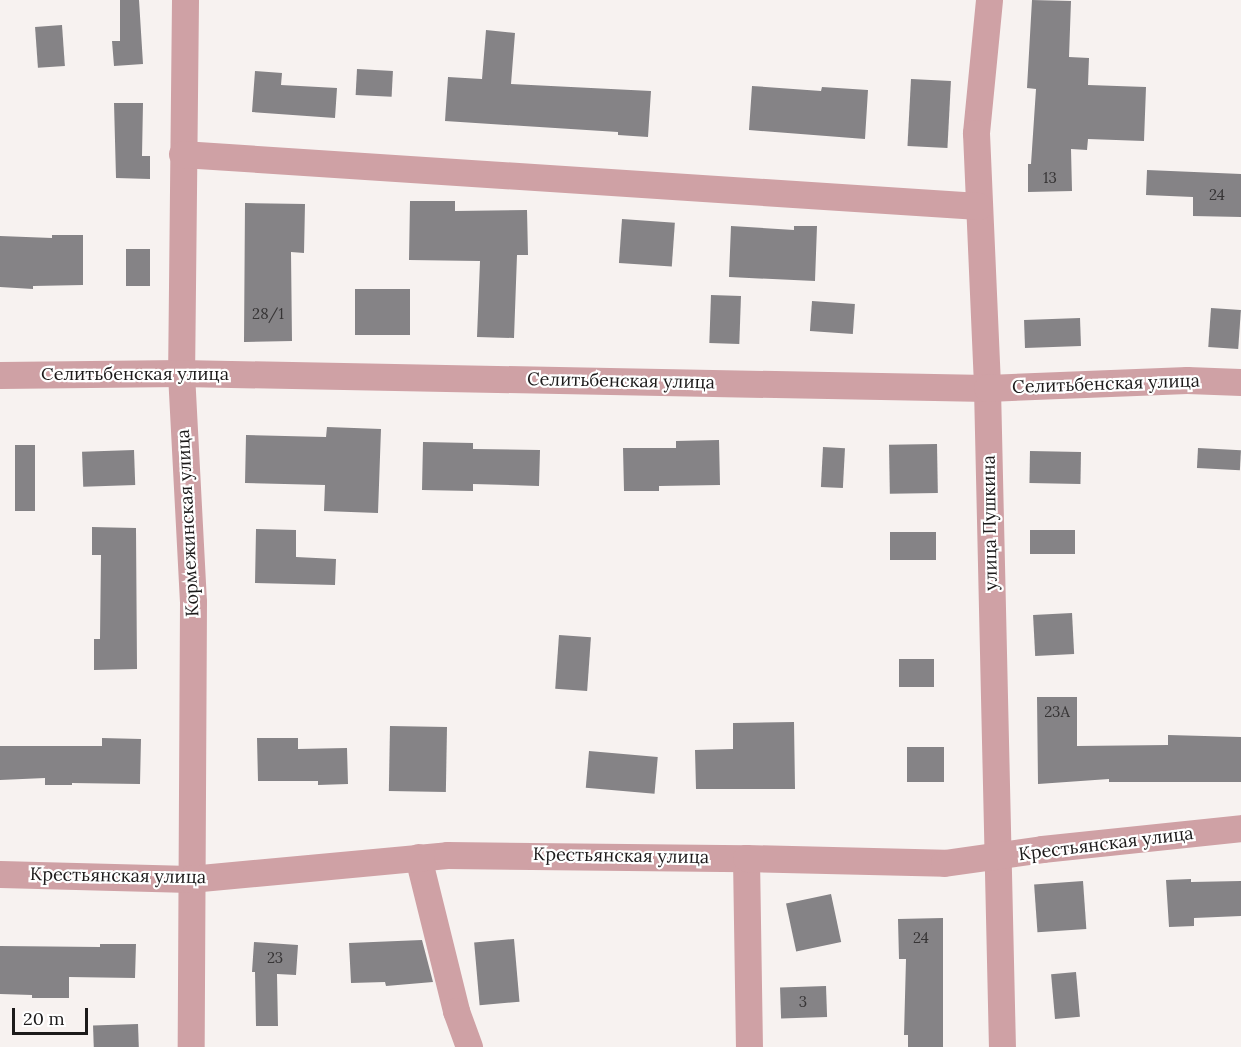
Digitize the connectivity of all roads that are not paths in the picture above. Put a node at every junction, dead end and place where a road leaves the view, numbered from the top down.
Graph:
1 (185, 0) edge
2 (988, 0) edge
3 (182, 154) junction
4 (978, 206) junction
5 (181, 373) junction
6 (0, 375) edge
7 (1241, 382) edge
8 (987, 388) junction
9 (1241, 828) edge
10 (418, 857) junction
11 (998, 857) junction
12 (746, 858) junction
13 (0, 874) edge
14 (190, 879) junction
15 (191, 1047) edge
16 (469, 1047) edge
17 (748, 1047) edge
18 (1002, 1047) edge

1 - 3 street, Кормежинская улица
2 - 4 street, улица Пушкина
3 - 4 street
3 - 5 street, Кормежинская улица
4 - 8 street, улица Пушкина
5 - 6 street, Селитьбенская улица
5 - 8 street, Селитьбенская улица
5 - 14 street, Кормежинская улица
7 - 8 street, Селитьбенская улица
8 - 11 street, улица Пушкина
9 - 11 street, Крестьянская улица
10 - 12 street, Крестьянская улица
10 - 14 street, Крестьянская улица
10 - 16 street
11 - 12 street, Крестьянская улица
11 - 18 street, улица Пушкина
12 - 17 street
13 - 14 street, Крестьянская улица
14 - 15 street, Кормежинская улица

